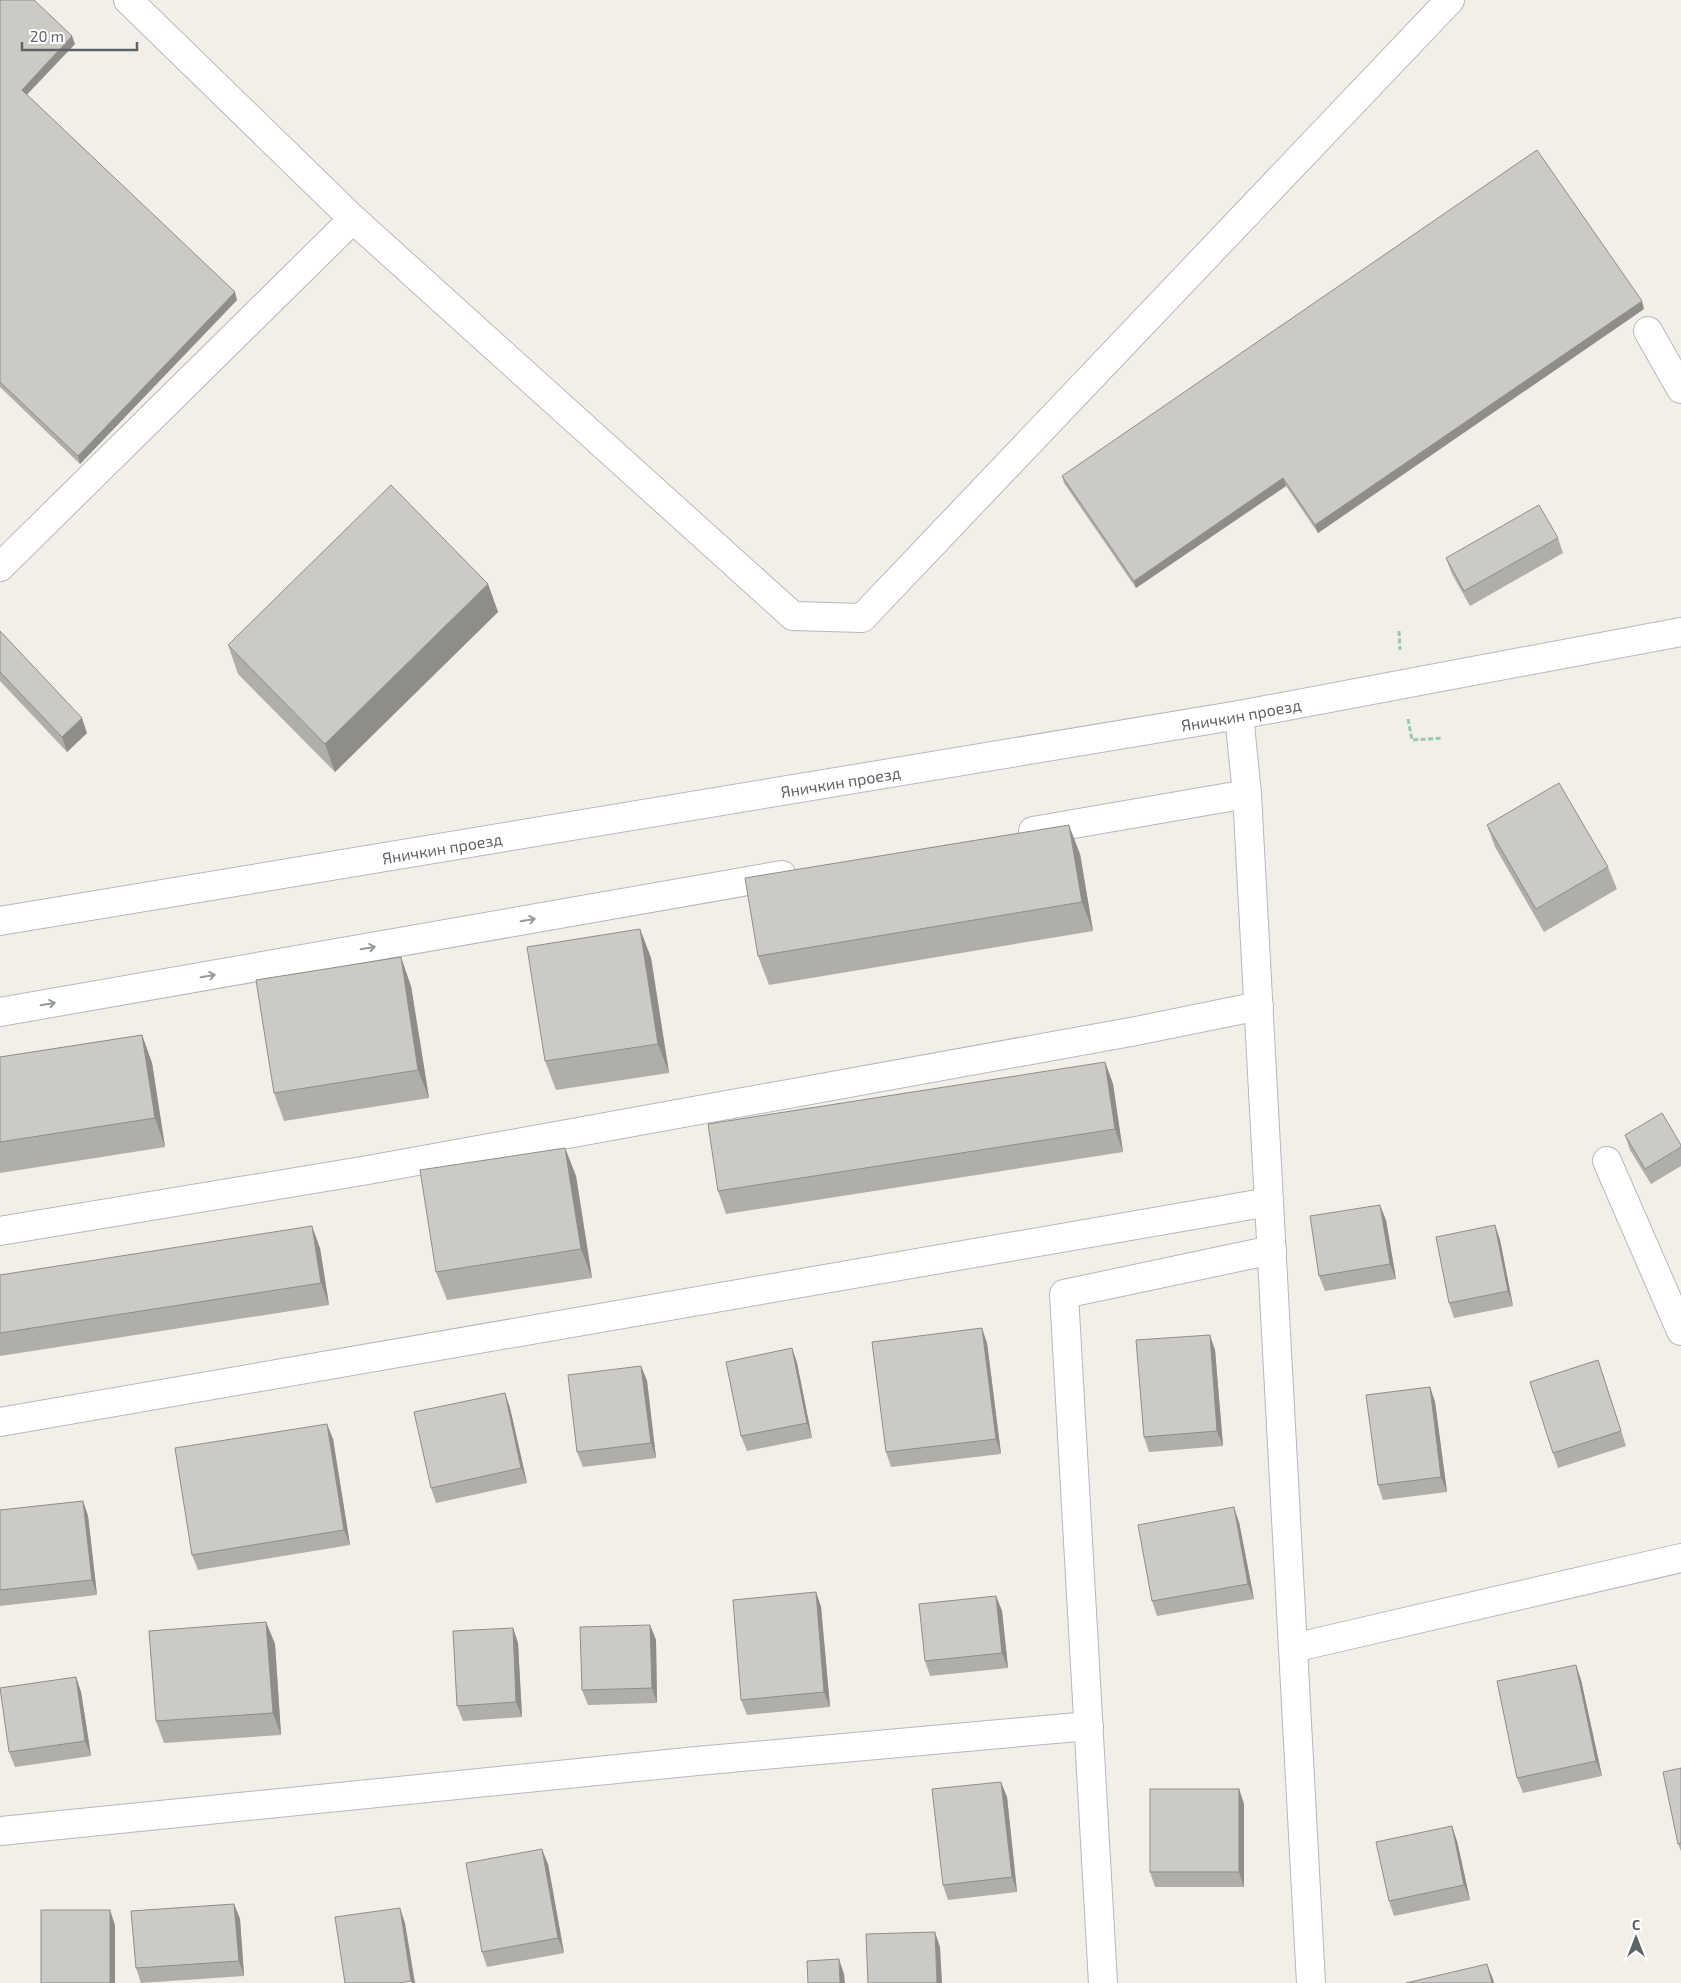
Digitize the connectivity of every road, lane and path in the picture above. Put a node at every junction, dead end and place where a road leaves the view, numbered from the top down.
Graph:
1 (128, 0) edge
2 (1450, 0) edge
3 (353, 219) junction
4 (1648, 330) dead end
5 (1681, 389) edge
6 (0, 567) edge
7 (1681, 632) edge
8 (1239, 715) junction
9 (1247, 794) junction
10 (1007, 836) edge
11 (802, 872) edge
12 (0, 921) edge
13 (1259, 1006) junction
14 (0, 1012) edge
15 (1608, 1161) dead end
16 (1270, 1202) junction
17 (0, 1231) edge
18 (1272, 1250) junction
19 (1681, 1331) edge
20 (0, 1422) edge
21 (1681, 1558) edge
22 (1293, 1648) junction
23 (1089, 1726) junction
24 (0, 1831) edge
25 (1103, 1983) edge
26 (1311, 1983) edge

1 - 3 street
2 - 3 street
3 - 6 street
4 - 5 street
7 - 8 street, Яничкин проезд
8 - 9 street
8 - 12 street, Яничкин проезд
9 - 10 street
9 - 13 street
14 -> 11 street
13 - 16 street
13 - 17 street
15 - 19 street
16 - 18 street
16 - 20 street
18 - 22 street
18 - 23 street
21 - 22 street
22 - 26 street
23 - 24 street
23 - 25 street

